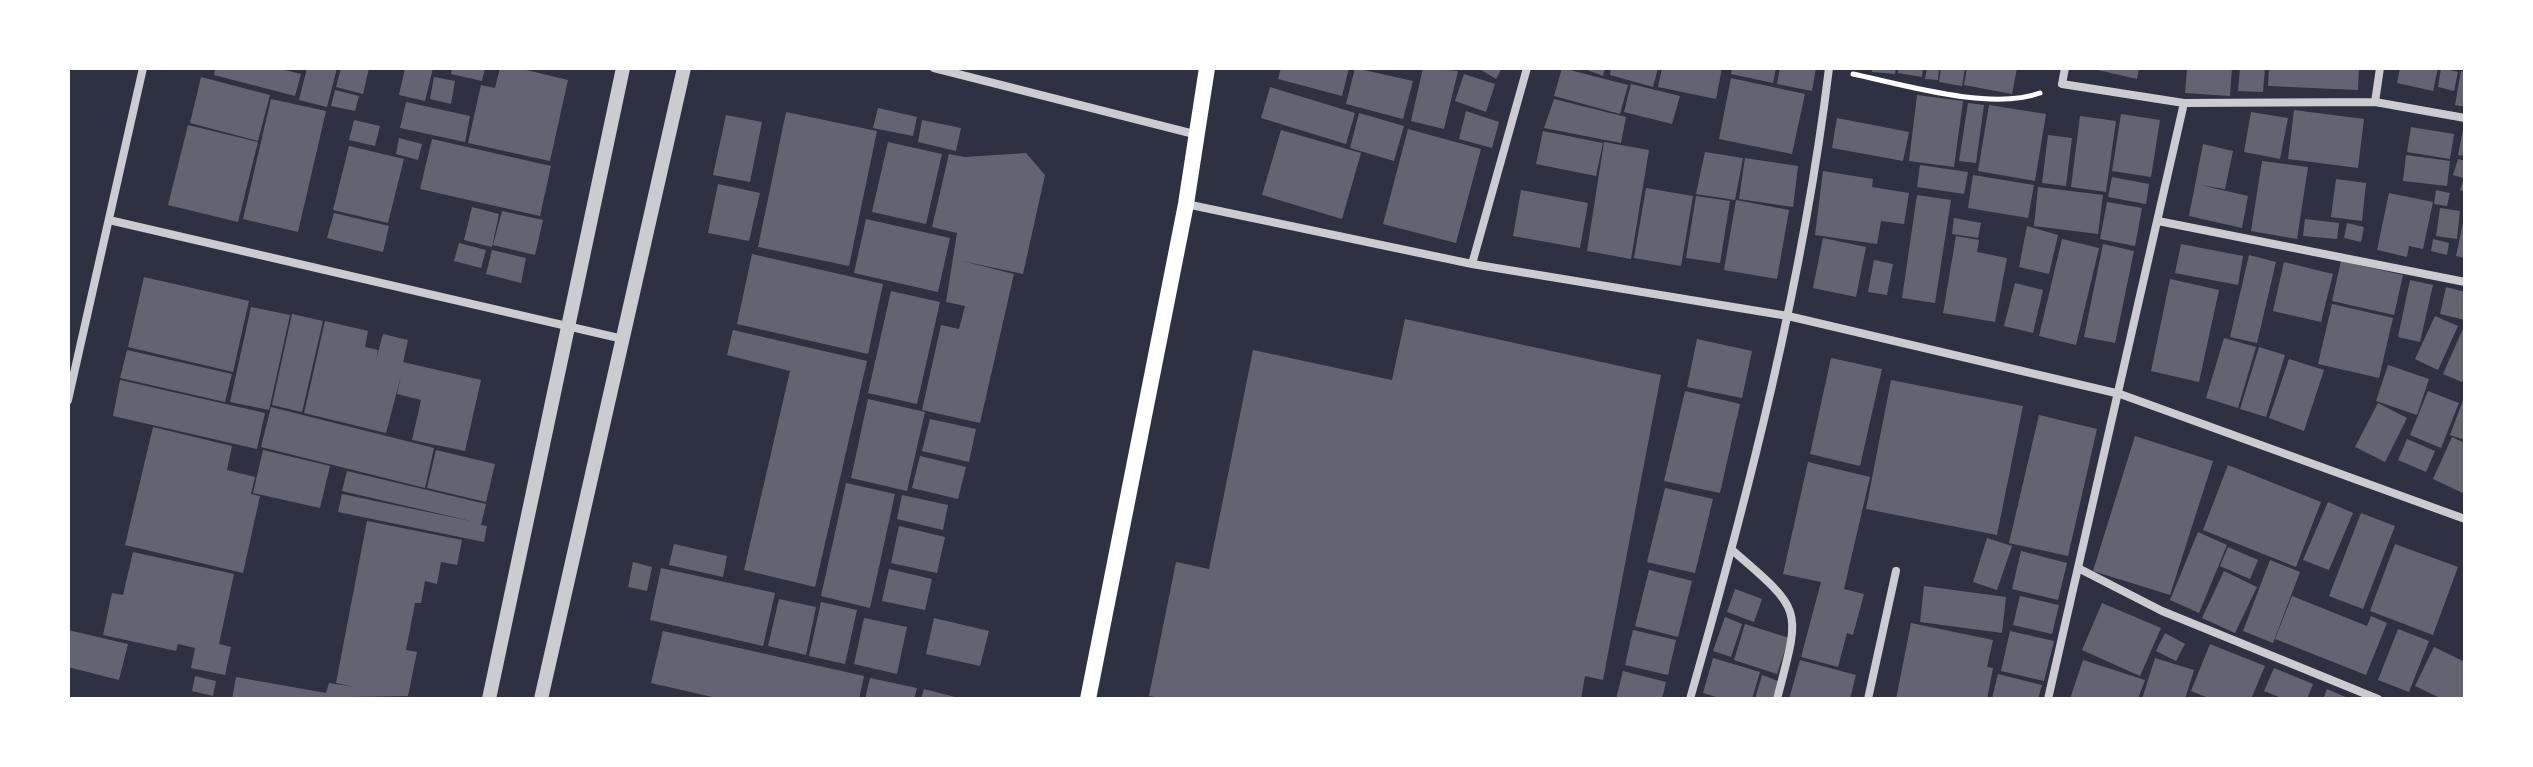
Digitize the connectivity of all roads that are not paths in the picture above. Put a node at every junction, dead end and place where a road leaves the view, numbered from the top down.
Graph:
1 (143, 68) edge
2 (623, 68) edge
3 (684, 68) edge
4 (934, 68) edge
5 (1207, 68) edge
6 (1527, 68) edge
7 (2065, 68) edge
8 (2380, 68) edge
9 (1829, 69) edge
10 (2375, 102) junction
11 (2184, 103) junction
12 (2465, 118) edge
13 (1194, 134) junction
14 (1186, 204) junction
15 (109, 220) junction
16 (2158, 221) junction
17 (1472, 264) junction
18 (2465, 282) edge
19 (1788, 316) junction
20 (568, 328) junction
21 (623, 339) junction
22 (2120, 394) junction
23 (68, 400) edge
24 (2465, 519) edge
25 (1732, 550) junction
26 (2078, 568) junction
27 (1896, 571) dead end
28 (489, 699) edge
29 (541, 699) edge
30 (1088, 699) edge
31 (1690, 699) edge
32 (1777, 699) edge
33 (1868, 699) edge
34 (2048, 699) edge
35 (2378, 699) edge

1 - 15 street
2 - 20 street
3 - 21 street
4 - 13 street
5 - 13 main road
6 - 17 street
7 - 11 street
8 - 10 street
9 - 19 street
10 - 11 street
10 - 12 street
11 - 16 street
13 - 14 main road
14 - 17 street
14 - 30 main road
15 - 20 street
15 - 23 street
16 - 18 street
16 - 22 street
17 - 19 street
19 - 22 street
19 - 25 street
20 - 21 street
20 - 28 street
21 - 29 street
22 - 24 street
22 - 26 street
25 - 31 street
25 - 32 street
26 - 34 street
26 - 35 street
27 - 33 street

